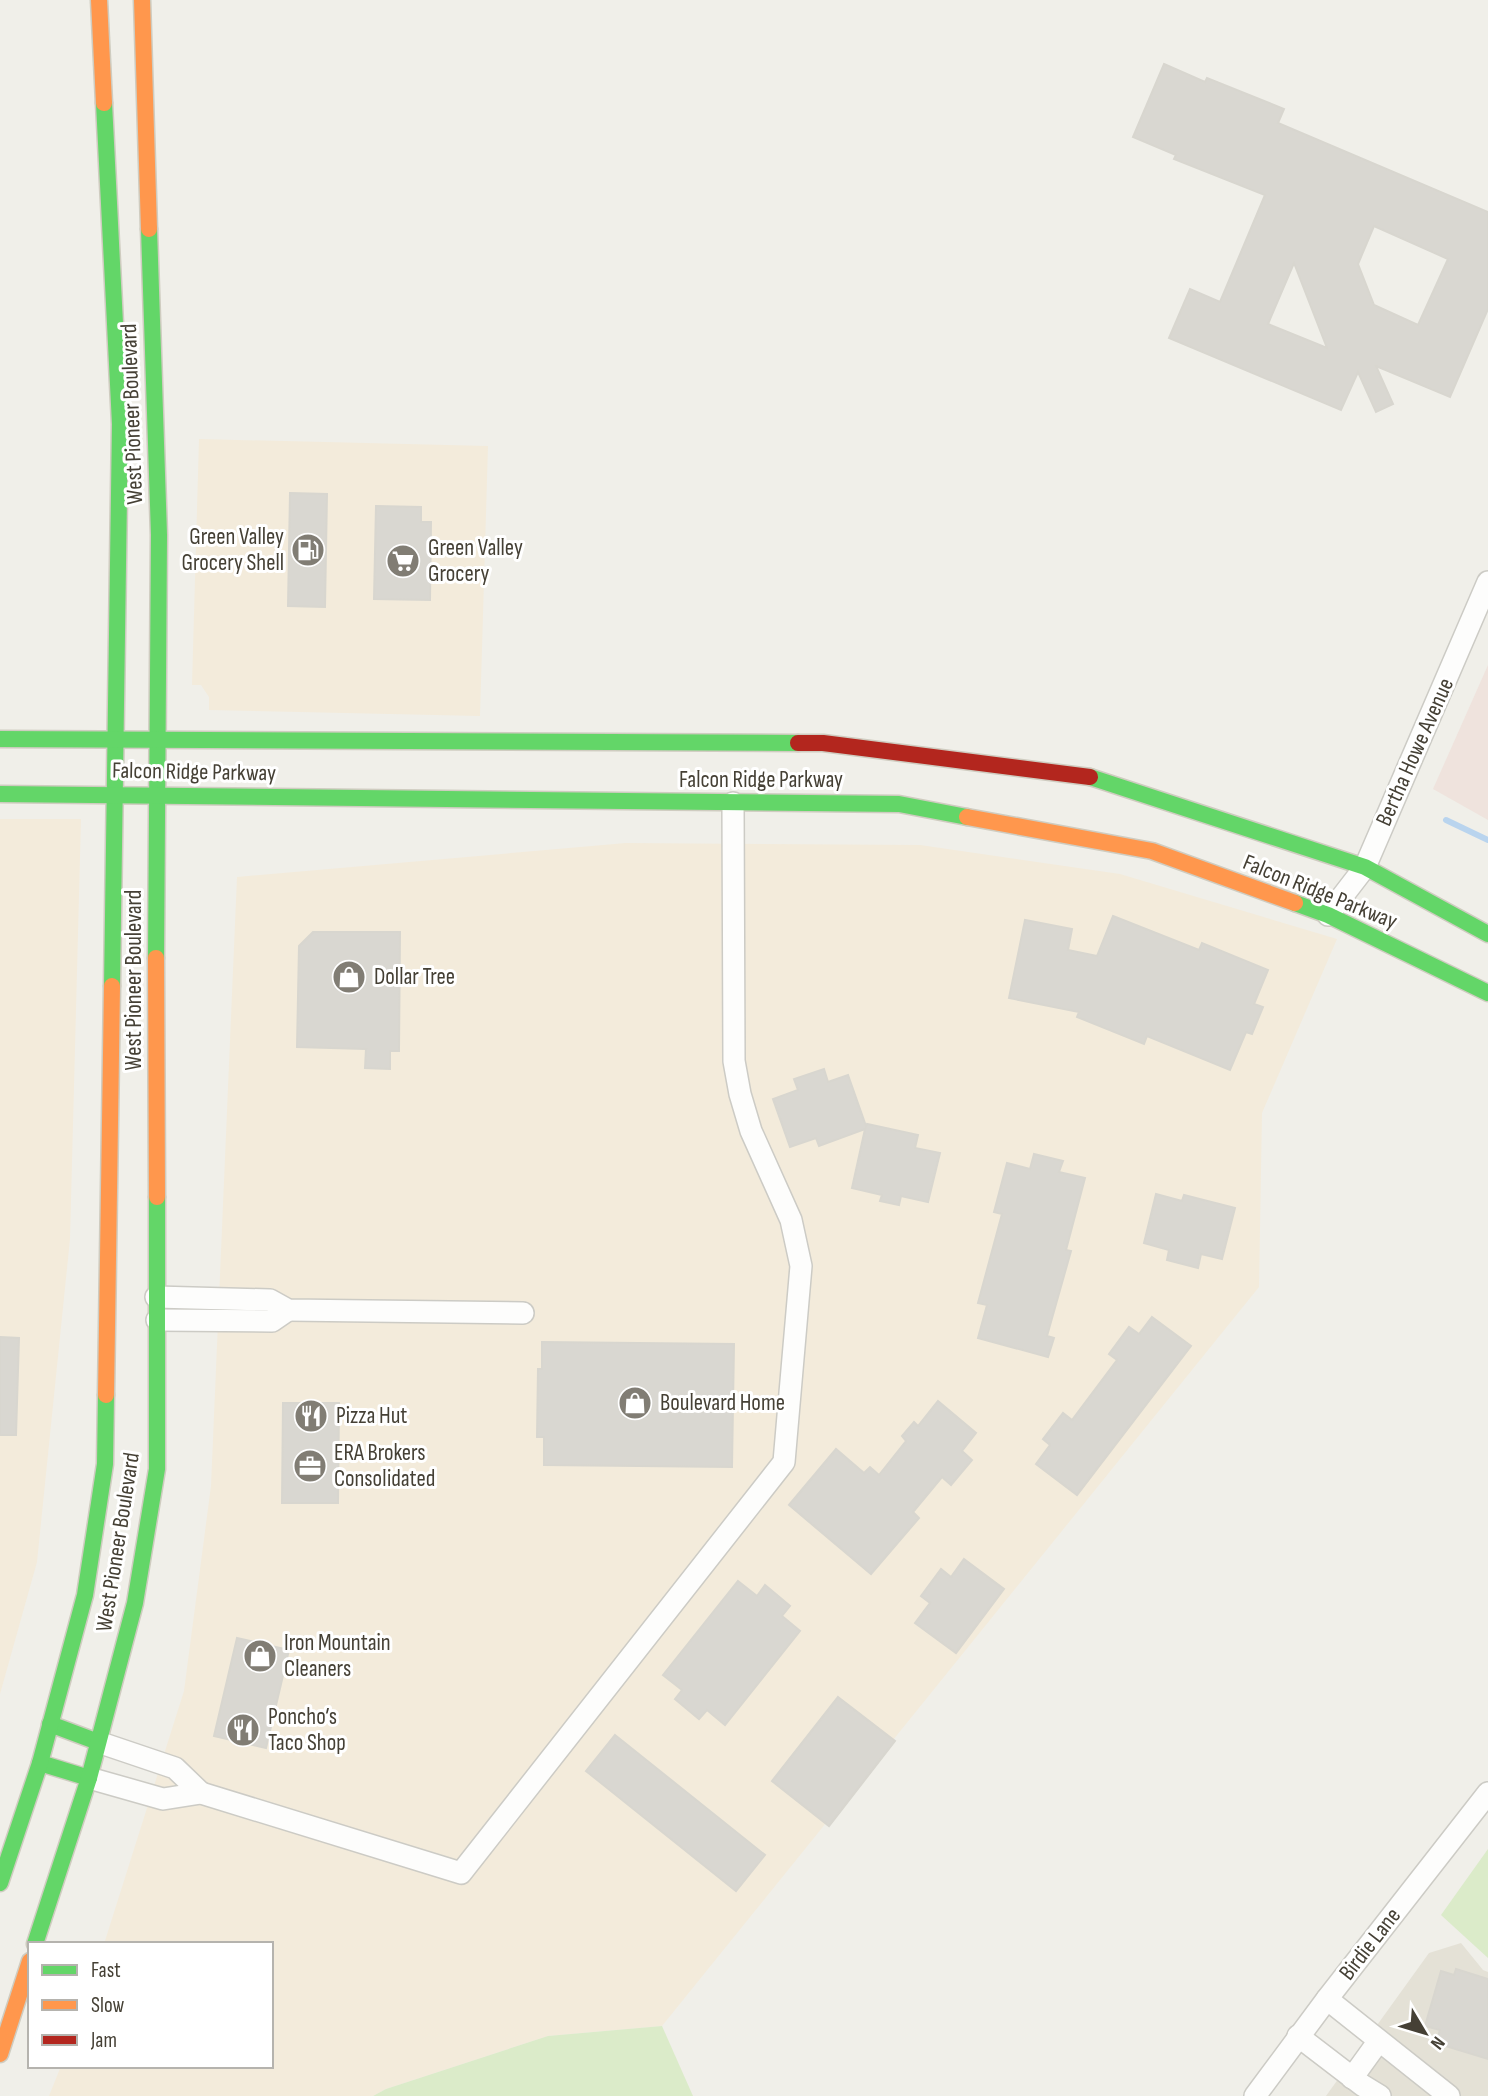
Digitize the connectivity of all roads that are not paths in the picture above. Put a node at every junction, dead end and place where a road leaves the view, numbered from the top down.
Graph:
1 (99, 0) edge
2 (142, 0) edge
3 (118, 370) junction
4 (144, 445) junction
5 (1488, 582) edge
6 (0, 739) edge
7 (116, 741) junction
8 (157, 741) junction
9 (0, 794) edge
10 (117, 794) junction
11 (156, 794) junction
12 (733, 803) junction
13 (1365, 867) junction
14 (1328, 915) junction
15 (1488, 934) edge
16 (1488, 993) edge
17 (156, 1297) junction
18 (288, 1310) junction
19 (523, 1313) dead end
20 (157, 1320) junction
21 (50, 1724) junction
22 (98, 1742) junction
23 (40, 1763) junction
24 (89, 1778) junction
25 (201, 1793) junction
26 (1488, 1793) edge
27 (0, 1883) edge
28 (36, 1942) edge
29 (28, 1967) edge
30 (1326, 1999) junction
31 (1298, 2036) junction
32 (1378, 2042) junction
33 (0, 2054) edge
34 (1352, 2078) junction
35 (1255, 2096) edge
36 (1380, 2096) edge
37 (1449, 2096) edge

1 - 3 main road, West Pioneer Boulevard
2 - 4 main road, West Pioneer Boulevard
3 - 4 main road
3 - 7 main road, West Pioneer Boulevard
4 - 8 main road, West Pioneer Boulevard
5 - 13 street, Bertha Howe Avenue
6 - 7 main road, Falcon Ridge Parkway
7 - 8 main road, Falcon Ridge Parkway
7 - 10 main road, West Pioneer Boulevard
8 - 11 main road, West Pioneer Boulevard
8 - 13 main road, Falcon Ridge Parkway
9 - 10 main road, Falcon Ridge Parkway
10 - 11 main road, Falcon Ridge Parkway
10 - 21 main road, West Pioneer Boulevard
11 - 12 main road, Falcon Ridge Parkway
11 - 17 main road, West Pioneer Boulevard
12 - 14 main road, Falcon Ridge Parkway
12 - 25 street
13 - 14 street, Bertha Howe Avenue
13 - 15 main road, Falcon Ridge Parkway
14 - 16 main road, Falcon Ridge Parkway
17 - 18 street
17 - 20 main road, West Pioneer Boulevard
18 - 19 street
18 - 20 street
20 - 22 main road, West Pioneer Boulevard
21 - 22 main road
21 - 23 main road, West Pioneer Boulevard
22 - 24 main road, West Pioneer Boulevard
22 - 25 street
23 - 24 main road
23 - 27 main road, West Pioneer Boulevard
24 - 25 street
24 - 28 main road, West Pioneer Boulevard
26 - 30 street, Birdie Lane
29 - 33 main road
30 - 31 street, Birdie Lane
30 - 32 street
31 - 34 street
31 - 35 street, Birdie Lane
32 - 34 street
32 - 37 street
34 - 36 street

